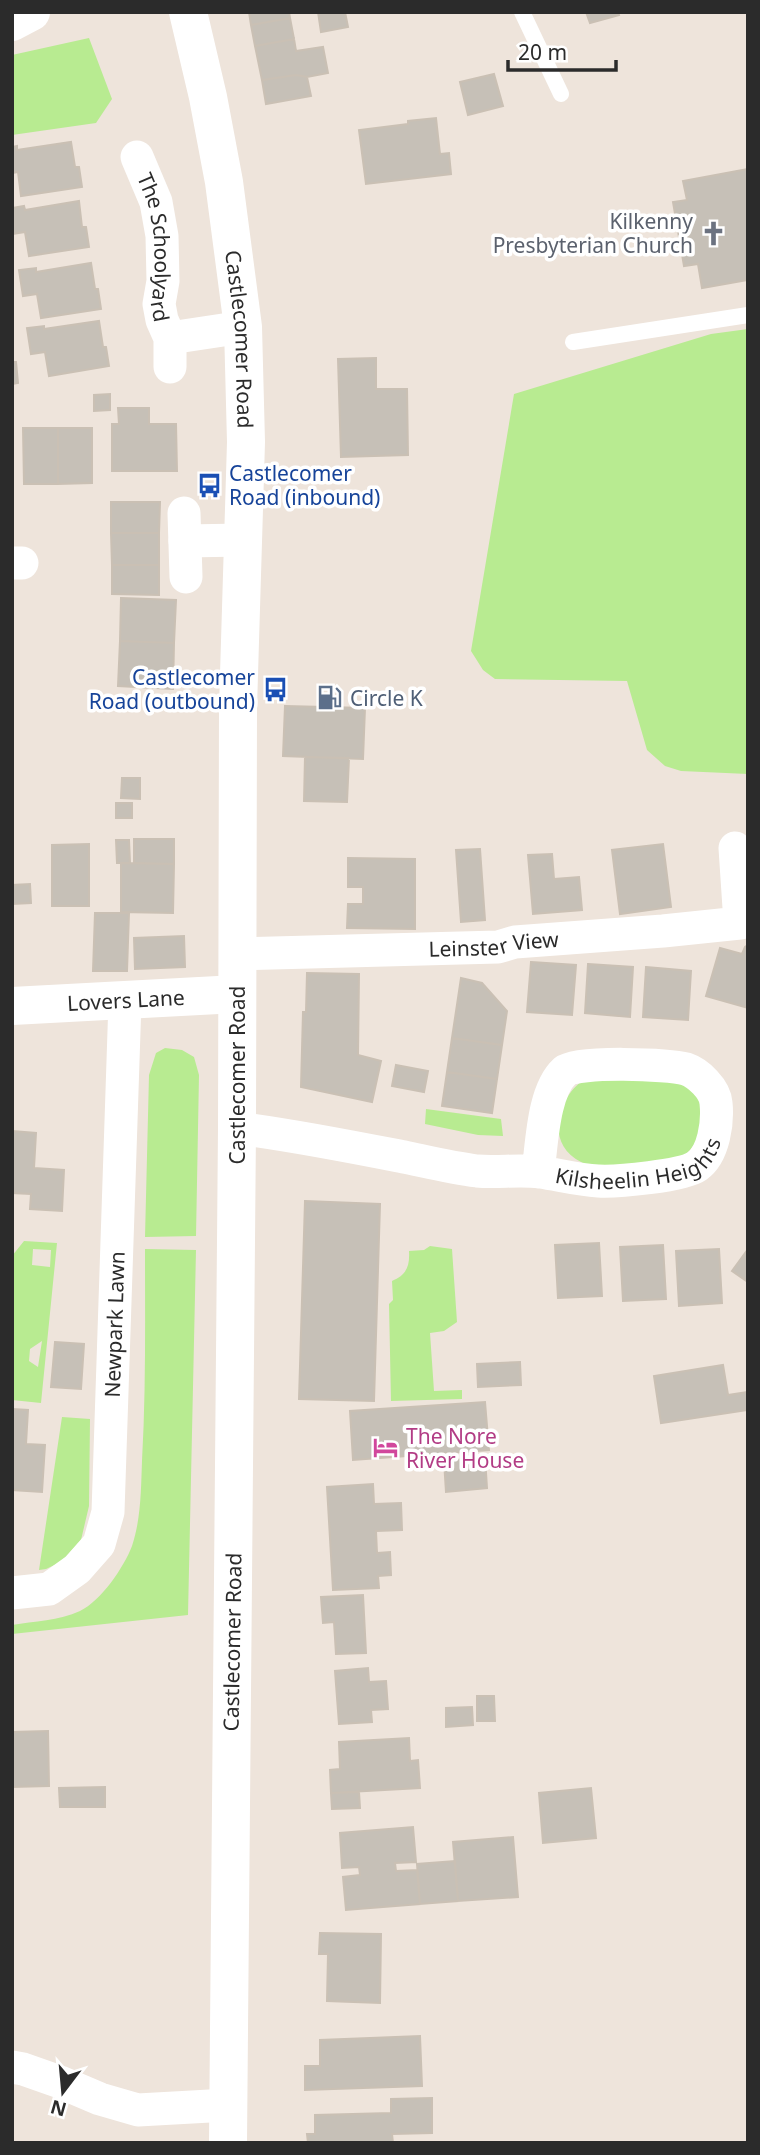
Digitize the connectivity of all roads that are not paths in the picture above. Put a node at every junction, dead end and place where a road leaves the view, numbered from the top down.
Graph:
1 (31, 12) edge
2 (188, 12) edge
3 (522, 12) edge
4 (12, 22) edge
5 (561, 94) dead end
6 (137, 157) dead end
7 (748, 315) edge
8 (243, 327) junction
9 (573, 342) dead end
10 (243, 540) junction
11 (186, 577) dead end
12 (735, 848) dead end
13 (744, 923) edge
14 (238, 954) junction
15 (237, 995) junction
16 (125, 1001) junction
17 (12, 1006) edge
18 (237, 1128) junction
19 (532, 1172) junction
20 (12, 1593) edge
21 (12, 2067) edge
22 (228, 2105) junction
23 (228, 2143) edge

1 - 4 main road
2 - 8 main road, Castlecomer Road
3 - 5 lane
6 - 8 street, The Schoolyard
7 - 9 lane
8 - 10 main road, Castlecomer Road
10 - 11 street
10 - 14 main road, Castlecomer Road
12 - 13 street
13 - 14 street, Leinster View
14 - 15 main road, Castlecomer Road
15 - 16 main road, Lovers Lane
15 - 18 main road, Castlecomer Road
16 - 17 main road, Lovers Lane
16 - 20 street, Newpark Lawn
18 - 19 street
18 - 22 main road, Castlecomer Road
19 - 19 street, Kilsheelin Heights
21 - 22 street
22 - 23 main road, Castlecomer Road

